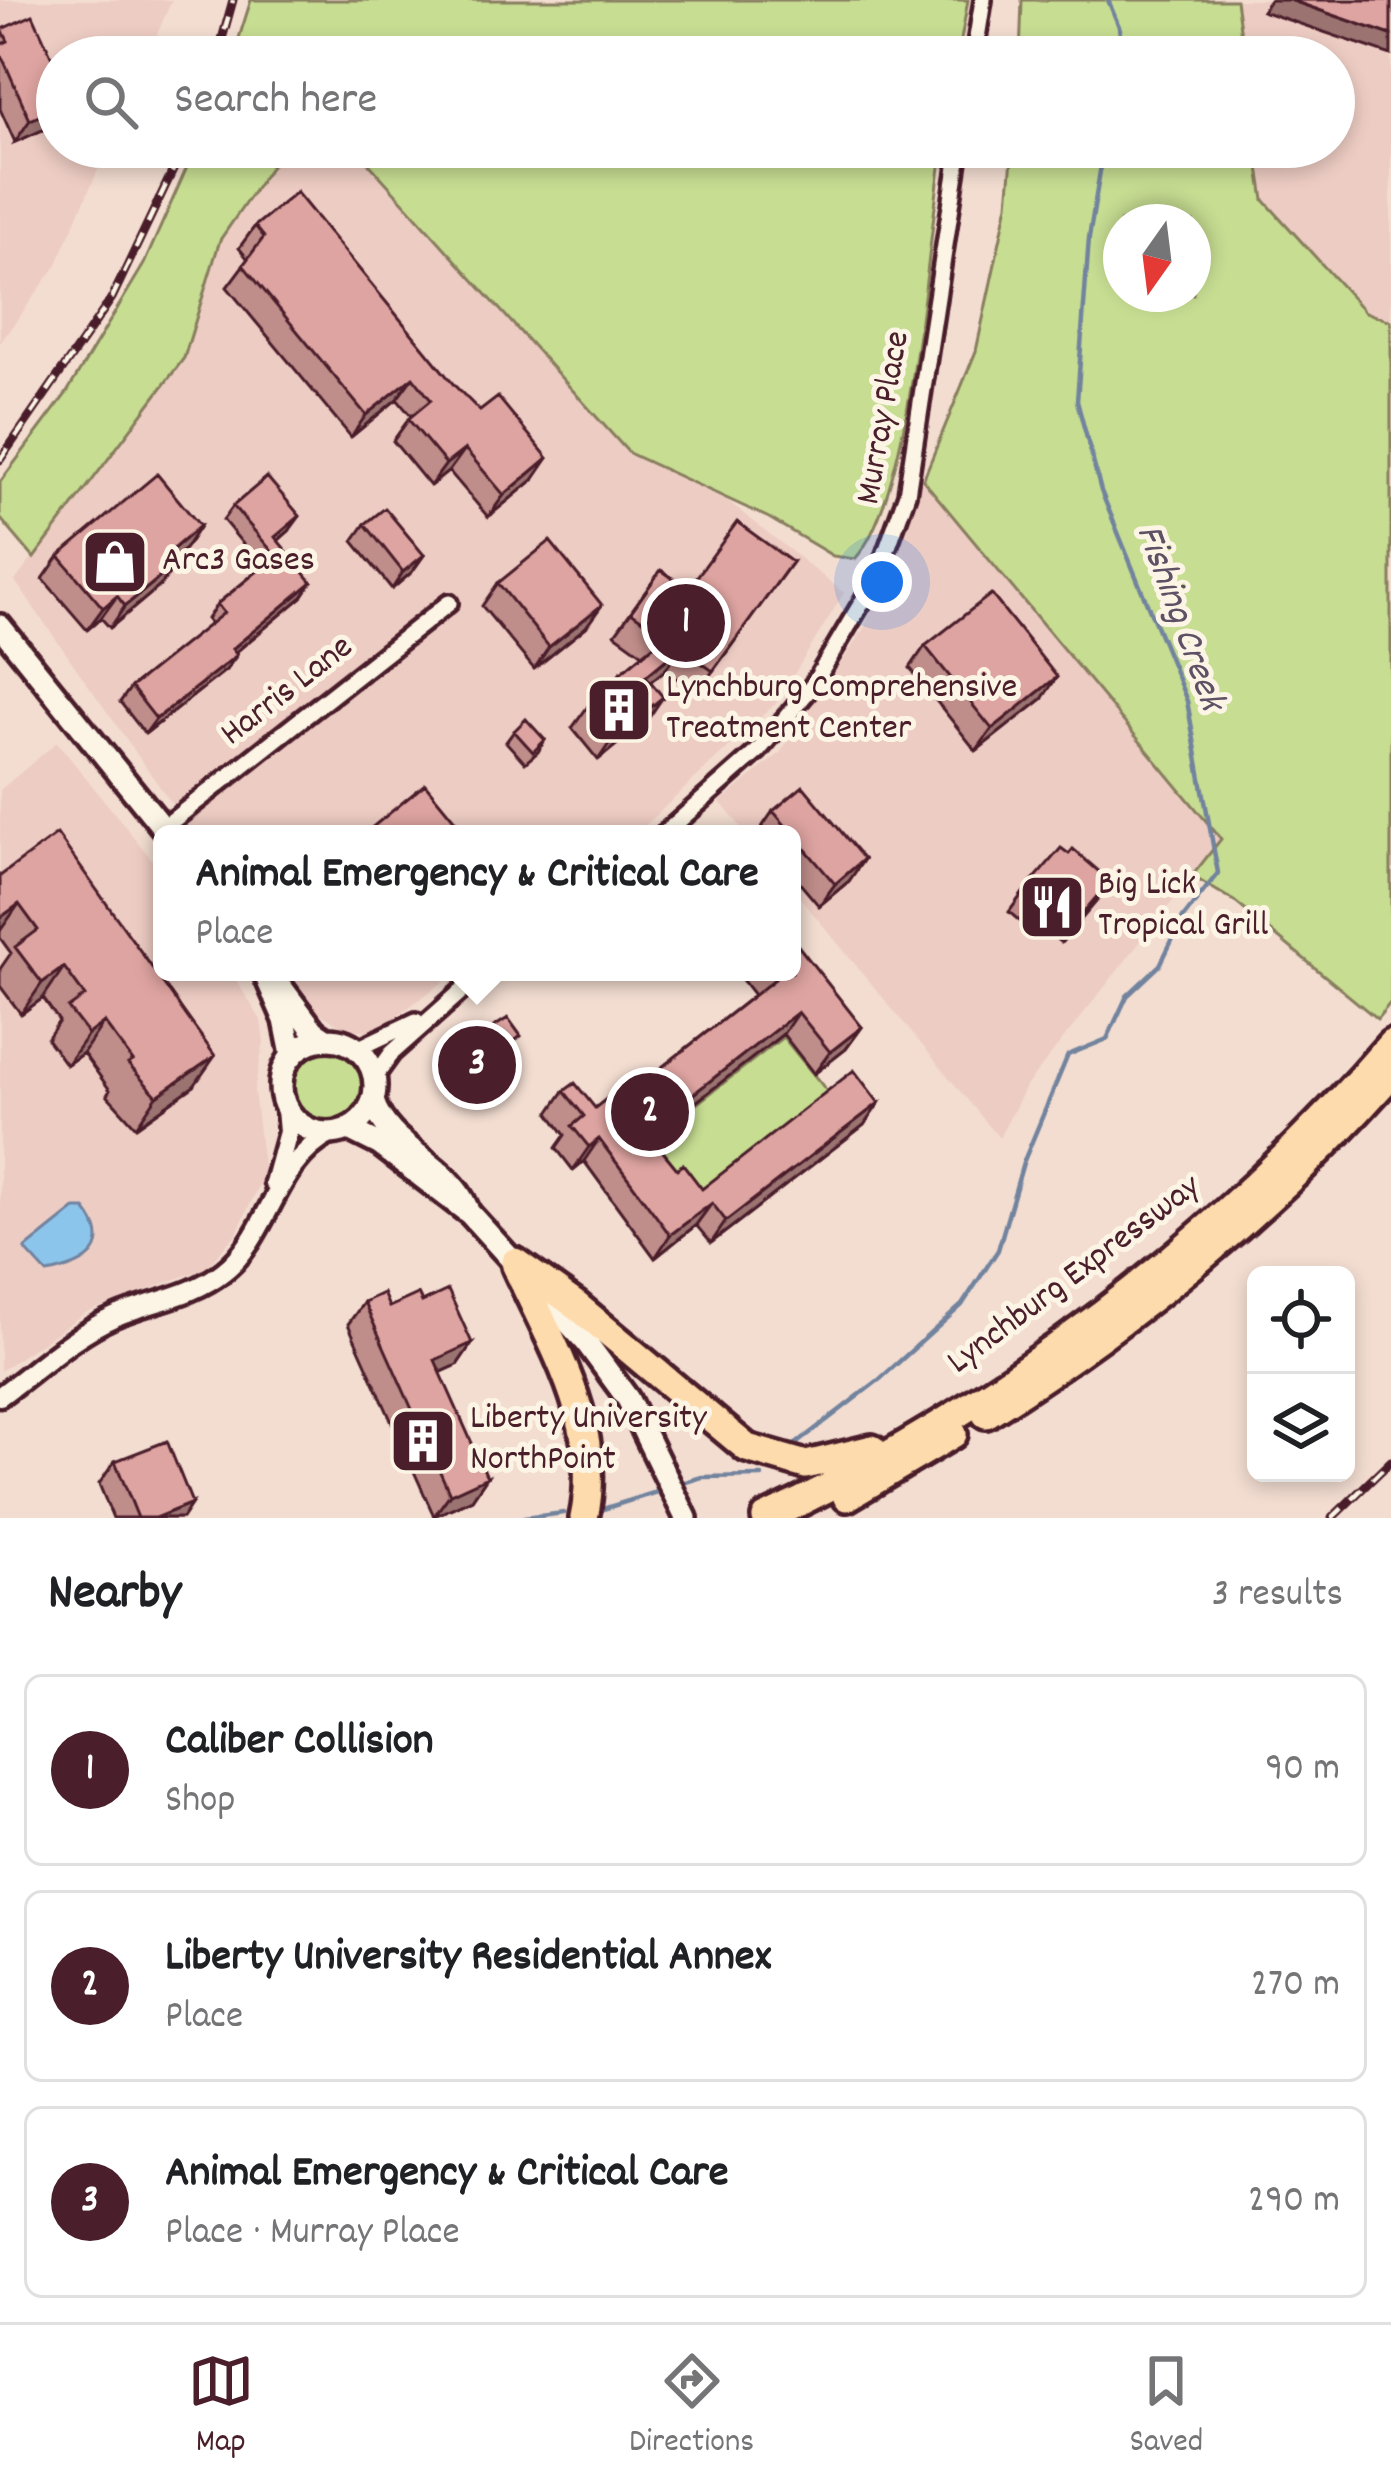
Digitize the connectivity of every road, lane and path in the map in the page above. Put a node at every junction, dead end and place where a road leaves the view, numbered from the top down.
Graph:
1 (983, 0) edge
2 (977, 36) edge
3 (957, 168) edge
4 (449, 603) dead end
5 (0, 626) edge
6 (160, 825) edge
7 (172, 825) edge
8 (674, 825) edge
9 (270, 981) edge
10 (274, 981) edge
11 (472, 981) edge
12 (435, 1012) junction
13 (326, 1039) junction
14 (1391, 1044) edge
15 (357, 1049) junction
16 (292, 1055) junction
17 (1391, 1074) edge
18 (374, 1090) junction
19 (286, 1109) junction
20 (339, 1131) junction
21 (267, 1204) junction
22 (470, 1214) junction
23 (515, 1262) junction
24 (0, 1396) edge
25 (926, 1429) junction
26 (584, 1518) edge
27 (686, 1518) edge
28 (766, 1518) edge
29 (806, 1518) edge

1 - 2 street
3 - 8 street, Murray Place
4 - 7 street, Harris Lane
5 - 6 main road
9 - 16 main road
10 - 13 main road
11 - 12 street
12 - 15 street
12 - 18 street
13 - 15 main road
13 - 16 main road
14 - 25 highway, Lynchburg Expressway
15 - 18 main road
16 - 19 main road
17 - 29 highway, Lynchburg Expressway
18 - 20 main road
18 - 22 main road
19 - 20 main road
19 - 21 street
20 - 21 street
20 - 22 main road
21 - 24 street
22 - 23 main road
23 - 25 highway
23 - 26 highway
23 - 27 main road
25 - 28 highway, Lynchburg Expressway

